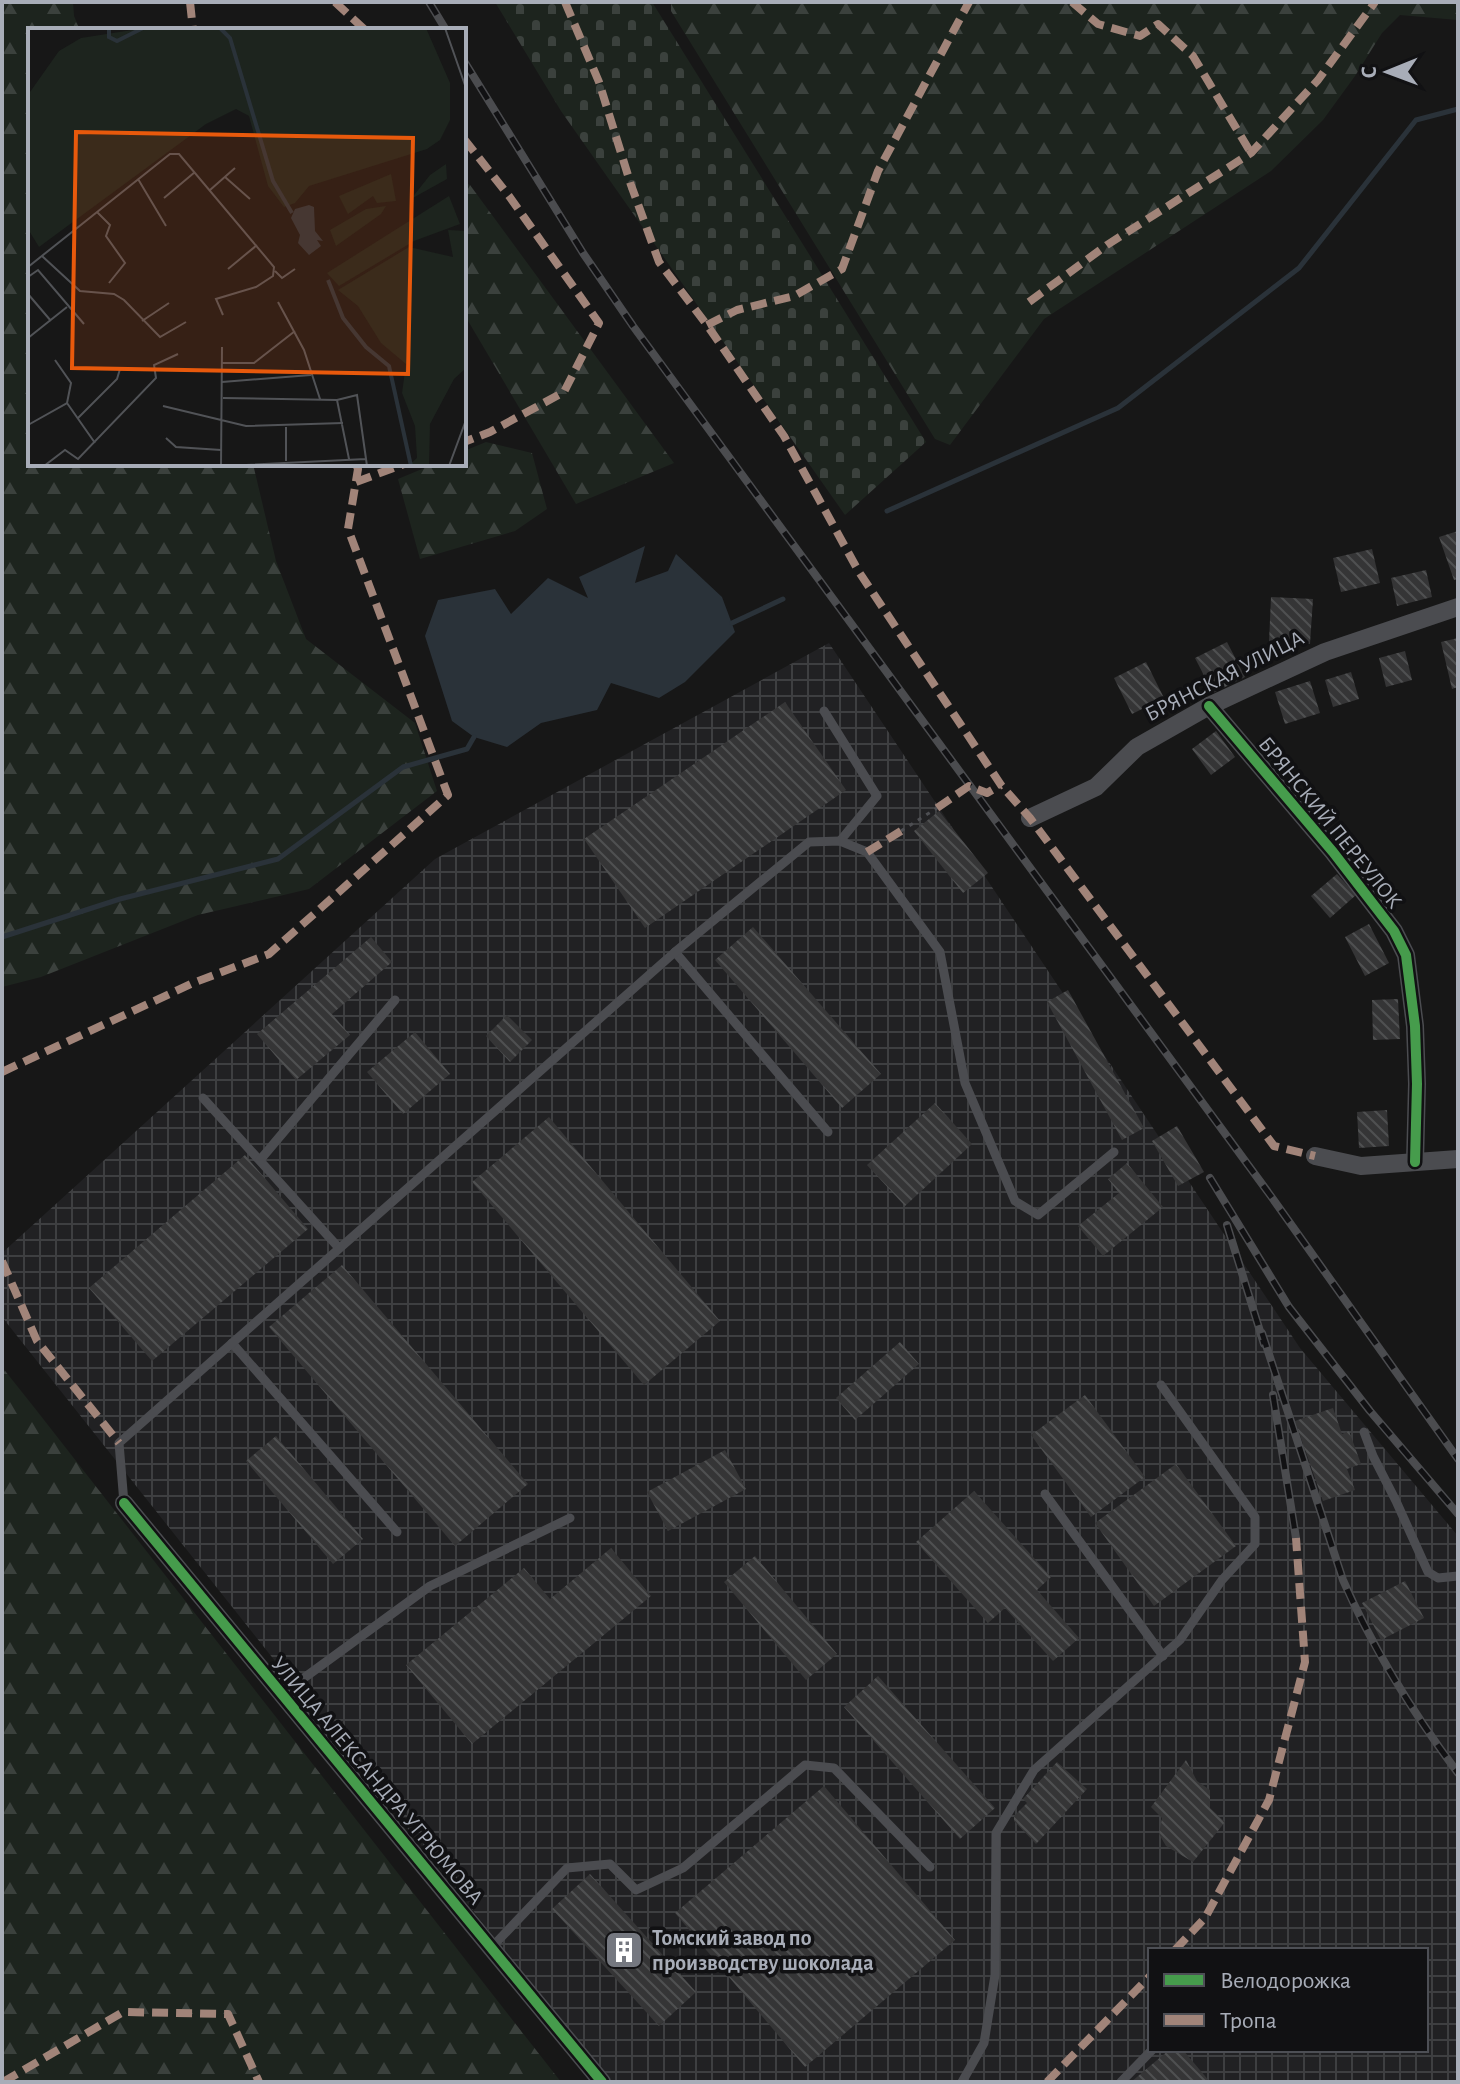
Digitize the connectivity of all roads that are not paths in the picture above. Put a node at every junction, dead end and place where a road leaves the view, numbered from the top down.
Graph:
1 (1458, 607) edge
2 (1209, 706) junction
3 (824, 711) dead end
4 (1030, 818) dead end
5 (840, 841) junction
6 (675, 952) junction
7 (395, 1000) dead end
8 (203, 1098) dead end
9 (828, 1132) dead end
10 (1114, 1152) dead end
11 (1315, 1156) dead end
12 (1458, 1159) edge
13 (260, 1160) junction
14 (1415, 1162) junction
15 (339, 1248) junction
16 (232, 1343) junction
17 (1161, 1385) dead end
18 (1364, 1432) dead end
19 (1045, 1494) dead end
20 (124, 1503) joint
21 (570, 1518) dead end
22 (397, 1532) dead end
23 (1458, 1576) edge
24 (1163, 1656) junction
25 (282, 1694) junction
26 (930, 1867) dead end
27 (491, 1948) junction
28 (1150, 2052) edge
29 (602, 2082) edge
30 (962, 2082) edge
31 (1121, 2082) edge

1 - 2 street, БРЯНСКАЯ УЛИЦА
2 - 4 street, БРЯНСКАЯ УЛИЦА
2 - 14 street, БРЯНСКИЙ ПЕРЕУЛОК
3 - 5 lane
5 - 6 lane
5 - 10 lane
6 - 9 lane
6 - 15 lane
7 - 13 lane
8 - 13 lane
11 - 14 street
12 - 14 street
13 - 15 lane
15 - 16 lane
16 - 20 lane
16 - 22 lane
17 - 24 lane
18 - 23 lane
19 - 24 lane
20 - 25 street, УЛИЦА АЛЕКСАНДРА УГРЮМОВА
21 - 25 lane
24 - 30 lane
25 - 27 street, УЛИЦА АЛЕКСАНДРА УГРЮМОВА
26 - 27 lane
27 - 29 street, УЛИЦА АЛЕКСАНДРА УГРЮМОВА
28 - 31 lane

